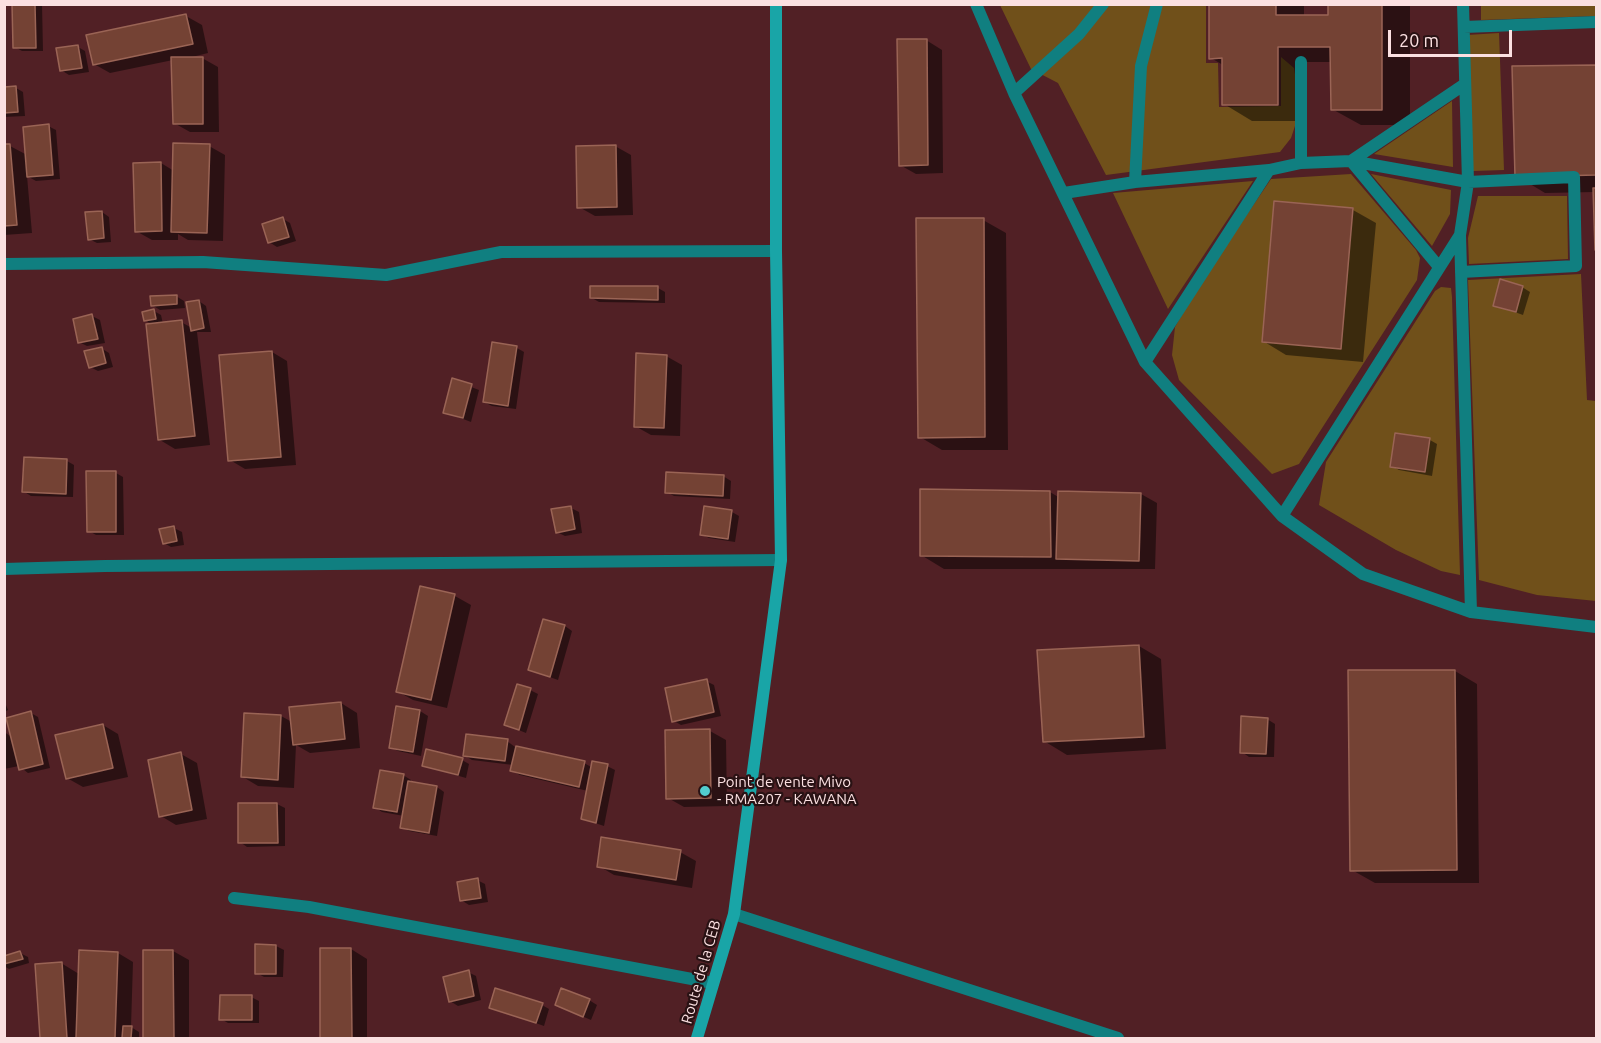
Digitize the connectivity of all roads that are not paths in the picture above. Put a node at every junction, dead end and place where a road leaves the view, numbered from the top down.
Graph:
1 (776, 4) edge
2 (976, 4) edge
3 (1103, 4) edge
4 (1157, 4) edge
5 (1463, 4) edge
6 (1596, 22) edge
7 (1464, 27) junction
8 (1302, 62) dead end
9 (1465, 84) junction
10 (1014, 93) junction
11 (1351, 161) junction
12 (1301, 163) junction
13 (1269, 170) junction
14 (1135, 182) junction
15 (1468, 182) junction
16 (1064, 193) junction
17 (1460, 234) junction
18 (776, 251) junction
19 (4, 264) edge
20 (1439, 267) junction
21 (1461, 272) junction
22 (1145, 362) junction
23 (1282, 516) junction
24 (781, 561) junction
25 (4, 569) edge
26 (1470, 612) junction
27 (1596, 627) edge
28 (234, 898) dead end
29 (734, 914) junction
30 (713, 982) junction
31 (697, 1038) edge
32 (1118, 1038) edge

1 - 18 main road, Route de la CEB
2 - 10 street
3 - 10 street
4 - 14 street
5 - 7 street
6 - 7 street
7 - 9 street
8 - 12 street
9 - 11 street
9 - 15 street
10 - 16 street
11 - 12 street
11 - 15 street
11 - 20 street
12 - 13 street
13 - 14 street
13 - 22 street
14 - 16 street
15 - 17 street
15 - 21 street
16 - 22 street
17 - 20 street
17 - 21 street
18 - 19 street
18 - 24 main road, Route de la CEB
20 - 23 street
21 - 26 street
22 - 23 street
23 - 26 street
24 - 25 street
24 - 29 main road, Route de la CEB
26 - 27 street
28 - 30 street
29 - 30 main road, Route de la CEB
29 - 32 street
30 - 31 main road, Route de la CEB

